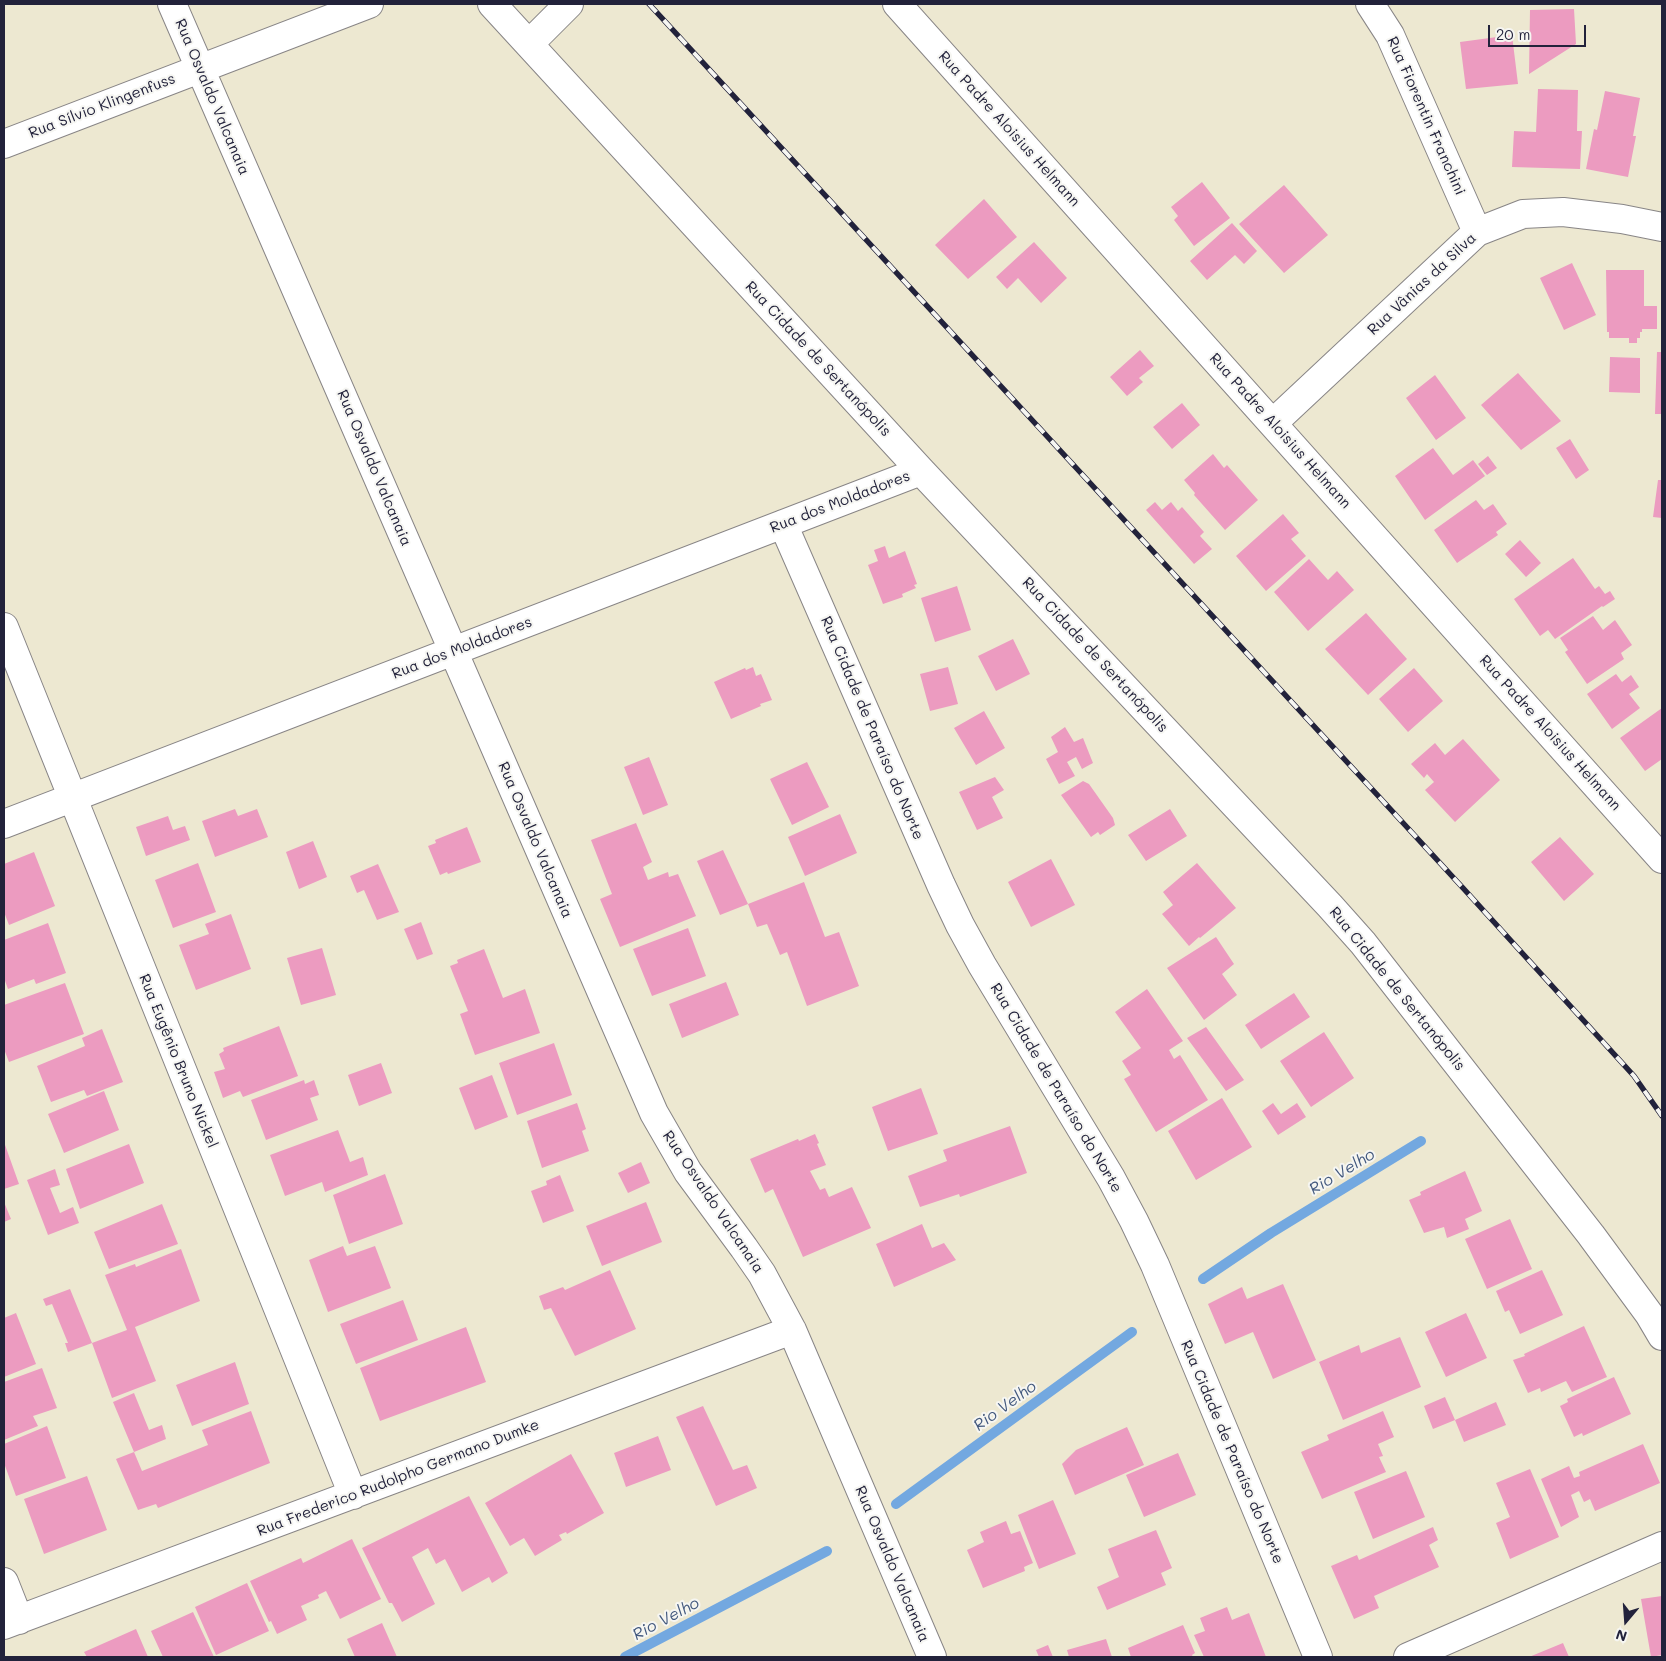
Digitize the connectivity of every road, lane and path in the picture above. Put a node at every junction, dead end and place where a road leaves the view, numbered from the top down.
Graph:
1 (172, 4) edge
2 (369, 4) edge
3 (492, 4) edge
4 (569, 4) edge
5 (897, 4) edge
6 (1370, 4) edge
7 (529, 44) junction
8 (200, 69) junction
9 (4, 144) edge
10 (1662, 226) edge
11 (1477, 232) junction
12 (1273, 424) junction
13 (921, 471) junction
14 (783, 524) junction
15 (4, 627) edge
16 (453, 651) junction
17 (72, 798) junction
18 (4, 824) edge
19 (1662, 859) edge
20 (792, 1330) junction
21 (1662, 1336) edge
22 (353, 1495) junction
23 (1662, 1546) edge
24 (4, 1582) edge
25 (11, 1623) edge
26 (932, 1657) edge
27 (1318, 1657) edge
28 (1408, 1657) edge

1 - 8 street, Rua Osvaldo Valcanaia
2 - 8 street, Rua Sílvio Klingenfuss
3 - 7 street, Rua Cidade de Sertanópolis
4 - 7 street
5 - 12 street, Rua Padre Aloisius Helmann
6 - 11 street, Rua Fiorentin Franchini
7 - 13 street, Rua Cidade de Sertanópolis
8 - 9 street, Rua Sílvio Klingenfuss
8 - 16 street, Rua Osvaldo Valcanaia
10 - 11 street, Rua Vânias da Silva
11 - 12 street, Rua Vânias da Silva
12 - 19 street, Rua Padre Aloisius Helmann
13 - 14 street, Rua dos Moldadores
13 - 21 street, Rua Cidade de Sertanópolis
14 - 16 street, Rua dos Moldadores
14 - 27 street, Rua Cidade de Paraíso do Norte
15 - 17 street, Rua Eugênio Bruno Nickel
16 - 17 street, Rua dos Moldadores
16 - 20 street, Rua Osvaldo Valcanaia
17 - 18 street, Rua dos Moldadores
17 - 22 street, Rua Eugênio Bruno Nickel
20 - 22 street, Rua Frederico Rudolpho Germano Dumke
20 - 26 street, Rua Osvaldo Valcanaia
22 - 25 street, Rua Frederico Rudolpho Germano Dumke
23 - 28 street
24 - 25 street

